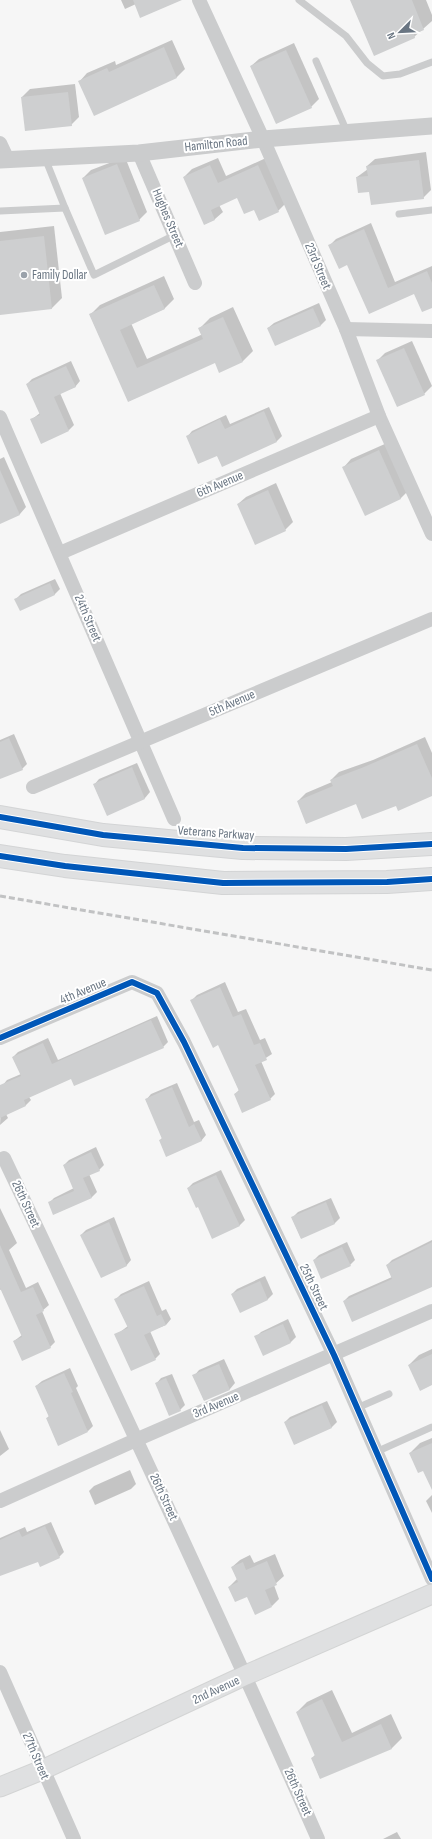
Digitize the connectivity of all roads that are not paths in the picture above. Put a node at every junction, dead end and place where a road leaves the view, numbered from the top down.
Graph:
1 (199, 0) edge
2 (299, 0) edge
3 (316, 61) dead end
4 (432, 62) edge
5 (432, 126) edge
6 (348, 132) junction
7 (263, 139) junction
8 (0, 143) edge
9 (139, 153) junction
10 (45, 158) junction
11 (4, 160) edge
12 (65, 208) junction
13 (432, 210) edge
14 (0, 211) edge
15 (399, 214) dead end
16 (175, 235) junction
17 (195, 283) dead end
18 (346, 330) junction
19 (432, 331) edge
20 (379, 416) junction
21 (0, 417) edge
22 (432, 534) edge
23 (60, 553) junction
24 (432, 619) edge
25 (140, 742) junction
26 (33, 787) dead end
27 (0, 817) edge
28 (174, 819) dead end
29 (432, 844) edge
30 (0, 856) edge
31 (432, 879) edge
32 (166, 1008) joint
33 (0, 1038) edge
34 (4, 1158) dead end
35 (432, 1311) edge
36 (334, 1355) junction
37 (389, 1394) dead end
38 (357, 1408) junction
39 (432, 1427) edge
40 (138, 1439) junction
41 (376, 1452) junction
42 (0, 1501) edge
43 (432, 1580) edge
44 (432, 1594) edge
45 (0, 1672) edge
46 (246, 1675) junction
47 (42, 1770) junction
48 (0, 1787) edge
49 (74, 1839) edge
50 (318, 1839) edge

1 - 7 street, 23rd Street
2 - 4 lane
3 - 6 lane
5 - 6 street, Hamilton Road
6 - 7 street, Hamilton Road
7 - 9 street, Hamilton Road
7 - 18 street, 23rd Street
8 - 11 street
9 - 10 street, Hamilton Road
9 - 16 street, Hughes Street
10 - 11 street, Hamilton Road
10 - 12 lane
12 - 14 lane
12 - 16 lane
13 - 15 lane
16 - 17 street, Hughes Street
18 - 19 street
18 - 20 street, 23rd Street
20 - 22 street, 23rd Street
20 - 23 street, 6th Avenue
21 - 23 street, 24th Street
23 - 25 street, 24th Street
24 - 25 street, 5th Avenue
25 - 26 street, 5th Avenue
25 - 28 street, 24th Street
27 - 29 main road, Veterans Parkway
30 - 31 main road
32 - 33 street, 4th Avenue
32 - 36 street, 25th Street
34 - 40 street, 26th Street
35 - 36 street, 3rd Avenue
36 - 38 street, 25th Street
36 - 40 street, 3rd Avenue
37 - 38 lane
38 - 41 street, 25th Street
39 - 41 lane
40 - 42 street, 3rd Avenue
40 - 46 street, 26th Street
41 - 43 street, 25th Street
44 - 46 main road, 2nd Avenue
45 - 47 street, 27th Street
46 - 47 main road, 2nd Avenue
46 - 50 street, 26th Street
47 - 48 main road, 2nd Avenue
47 - 49 street, 27th Street

